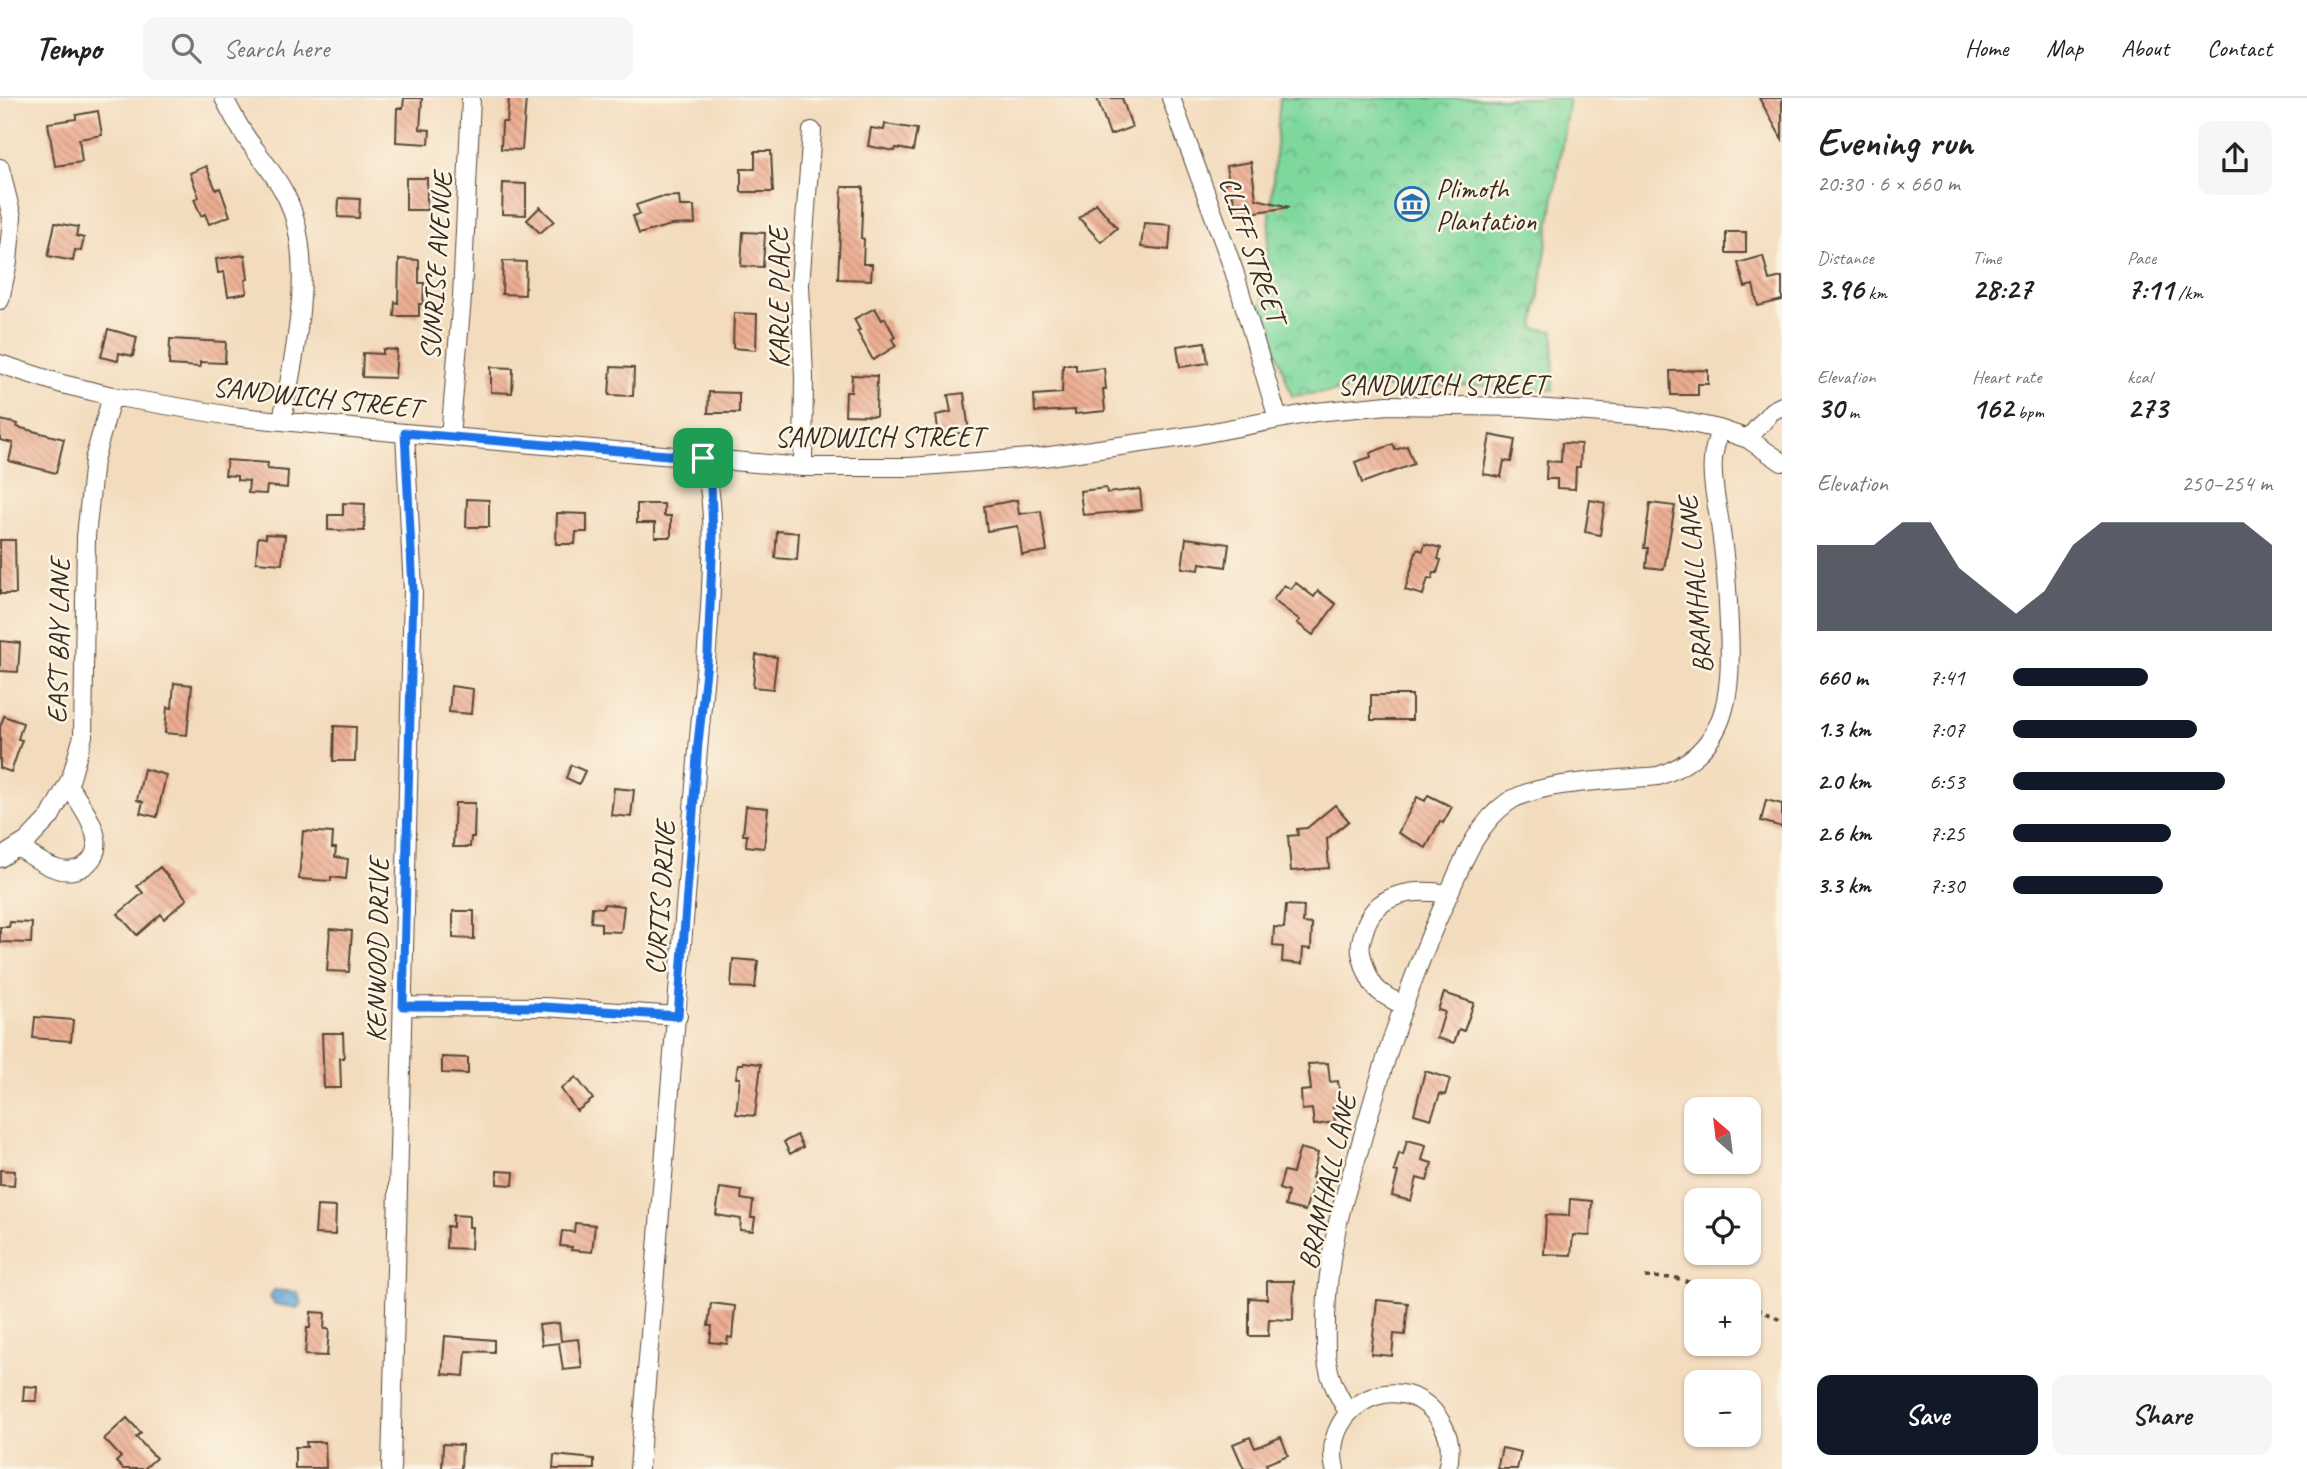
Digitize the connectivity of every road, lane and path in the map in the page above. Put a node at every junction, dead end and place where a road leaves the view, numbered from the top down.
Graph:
1 (224, 98) edge
2 (471, 98) edge
3 (1171, 98) edge
4 (812, 131) dead end
5 (0, 168) edge
6 (0, 300) edge
7 (0, 364) edge
8 (112, 396) junction
9 (1782, 406) edge
10 (1279, 419) junction
11 (282, 421) junction
12 (1719, 429) junction
13 (405, 433) junction
14 (450, 437) junction
15 (1748, 439) junction
16 (703, 458) junction
17 (1782, 462) edge
18 (803, 467) junction
19 (68, 785) junction
20 (18, 847) junction
21 (0, 858) edge
22 (1449, 894) junction
23 (1402, 1005) junction
24 (403, 1006) junction
25 (678, 1016) junction
26 (1645, 1277) dead end
27 (1684, 1281) edge
28 (1761, 1310) edge
29 (1782, 1321) edge
30 (1348, 1412) junction
31 (391, 1469) edge
32 (639, 1469) edge
33 (1335, 1469) edge
34 (1447, 1469) edge

1 - 11 street
2 - 14 street, SUNRISE AVENUE
3 - 10 street, CLIFF STREET
4 - 18 street, KARLE PLACE
5 - 6 street
7 - 8 street, SANDWICH STREET
8 - 11 street, SANDWICH STREET
8 - 19 street, EAST BAY LANE
9 - 15 street
10 - 12 street, SANDWICH STREET
10 - 18 street, SANDWICH STREET
11 - 13 street, SANDWICH STREET
12 - 15 street, SANDWICH STREET
12 - 22 street, BRAMHALL LANE
13 - 14 street, SANDWICH STREET
13 - 24 street, KENWOOD DRIVE
14 - 16 street, SANDWICH STREET
15 - 17 street, SANDWICH STREET
16 - 18 street, SANDWICH STREET
16 - 25 street, CURTIS DRIVE
19 - 20 street, EAST BAY LANE
19 - 20 street
20 - 21 street, EAST BAY LANE
22 - 23 street, BRAMHALL LANE
22 - 23 street
23 - 30 street, BRAMHALL LANE
24 - 25 street
24 - 31 street, KENWOOD DRIVE
25 - 32 street, CURTIS DRIVE
26 - 27 path
28 - 29 path
30 - 33 street
30 - 34 street

